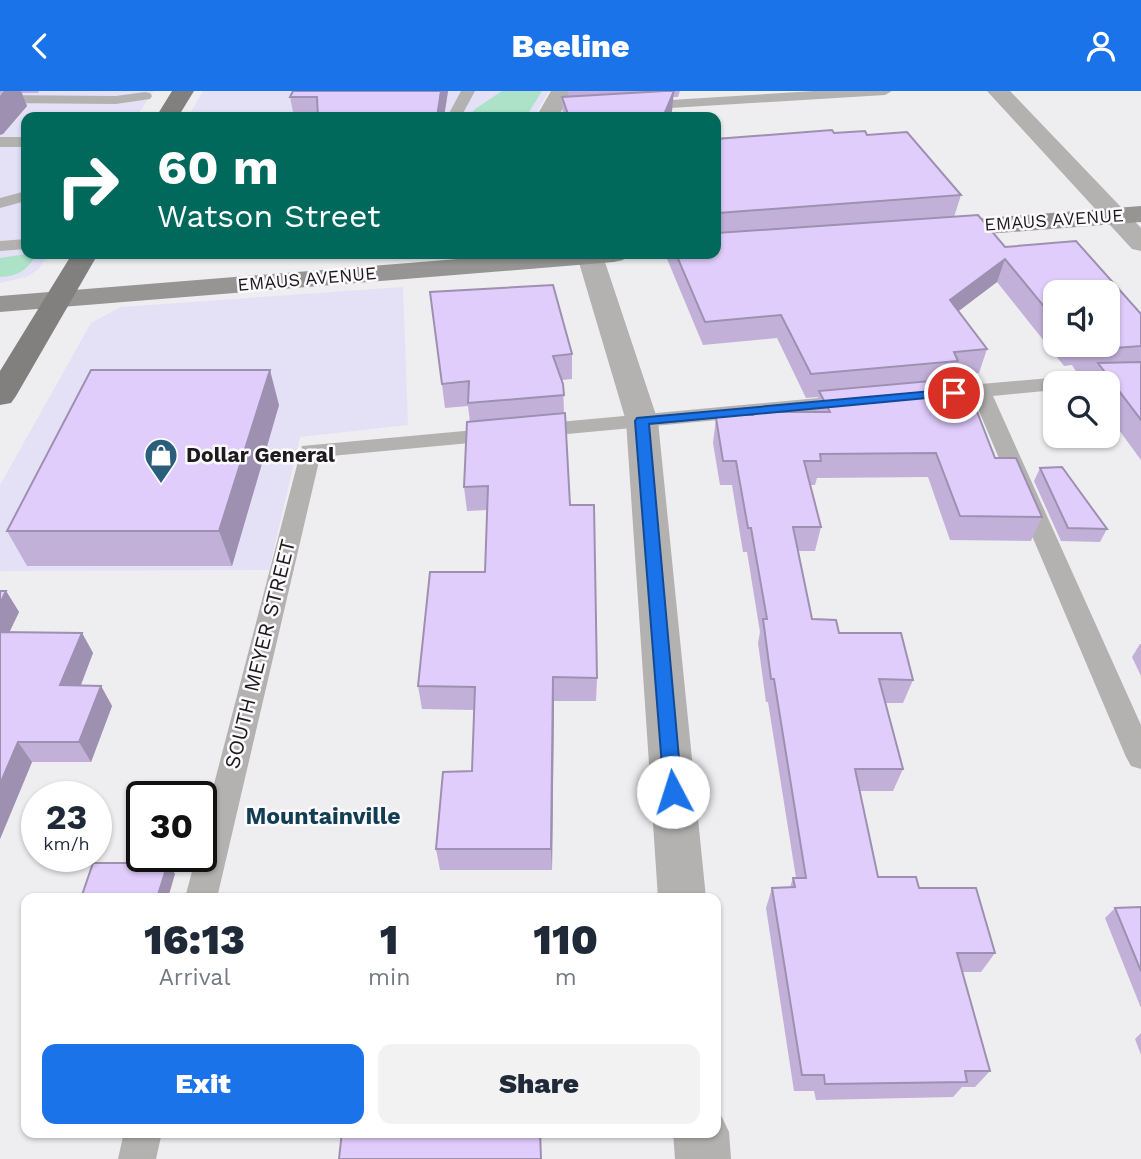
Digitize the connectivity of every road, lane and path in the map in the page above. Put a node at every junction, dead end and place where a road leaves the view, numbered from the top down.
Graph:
1 (183, 91) edge
2 (457, 91) edge
3 (468, 91) edge
4 (885, 91) edge
5 (998, 91) edge
6 (776, 95) edge
7 (145, 96) dead end
8 (0, 99) edge
9 (616, 108) edge
10 (170, 112) edge
11 (455, 112) edge
12 (457, 112) edge
13 (0, 142) edge
14 (21, 142) edge
15 (21, 197) edge
16 (0, 203) edge
17 (1141, 214) edge
18 (1114, 216) junction
19 (908, 232) edge
20 (1141, 243) edge
21 (21, 244) edge
22 (0, 246) edge
23 (82, 259) edge
24 (497, 259) edge
25 (603, 259) edge
26 (471, 260) edge
27 (58, 300) junction
28 (0, 304) edge
29 (1141, 376) edge
30 (1120, 378) edge
31 (1043, 384) edge
32 (980, 390) junction
33 (0, 396) edge
34 (912, 396) edge
35 (872, 400) edge
36 (642, 421) junction
37 (1141, 757) edge
38 (202, 893) edge
39 (682, 893) edge
40 (142, 1138) edge
41 (702, 1138) edge
42 (137, 1159) edge
43 (704, 1159) edge

1 - 10 main road
2 - 11 lane
3 - 12 lane
4 - 6 lane
5 - 18 street
6 - 9 lane
7 - 8 lane
13 - 14 lane
15 - 16 lane
17 - 18 main road, EMAUS AVENUE
18 - 19 main road, EMAUS AVENUE
18 - 20 street
21 - 22 lane
23 - 27 main road
24 - 26 main road, EMAUS AVENUE
25 - 36 street
26 - 27 main road, EMAUS AVENUE
27 - 28 main road, EMAUS AVENUE
27 - 33 main road
29 - 30 lane
31 - 32 lane
32 - 34 lane
32 - 37 lane
35 - 36 lane
36 - 38 lane, SOUTH MEYER STREET
36 - 39 street
40 - 42 lane
41 - 43 street

